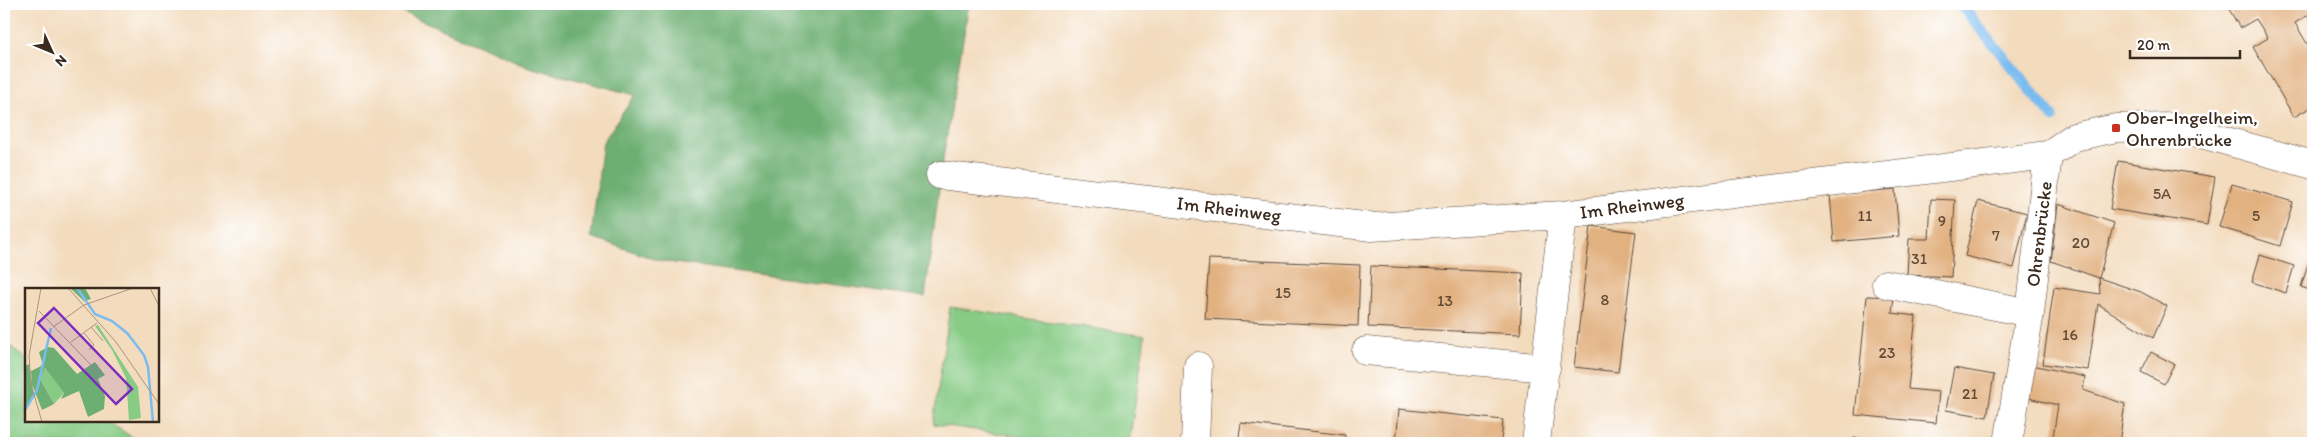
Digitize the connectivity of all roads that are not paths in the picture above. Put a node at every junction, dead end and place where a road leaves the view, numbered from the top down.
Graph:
1 (2048, 154) junction
2 (2313, 165) edge
3 (940, 174) dead end
4 (1563, 215) junction
5 (1886, 284) dead end
6 (2030, 313) junction
7 (1366, 351) dead end
8 (1198, 366) dead end
9 (1546, 368) junction
10 (1195, 443) edge
11 (1536, 443) edge
12 (2008, 443) edge

1 - 2 street, Im Rheinweg
1 - 4 street, Im Rheinweg
1 - 6 street, Ohrenbrücke
3 - 4 street, Im Rheinweg
4 - 9 street
5 - 6 street, Ohrenbrücke
6 - 12 street, Ohrenbrücke
7 - 9 street
8 - 10 street
9 - 11 street

